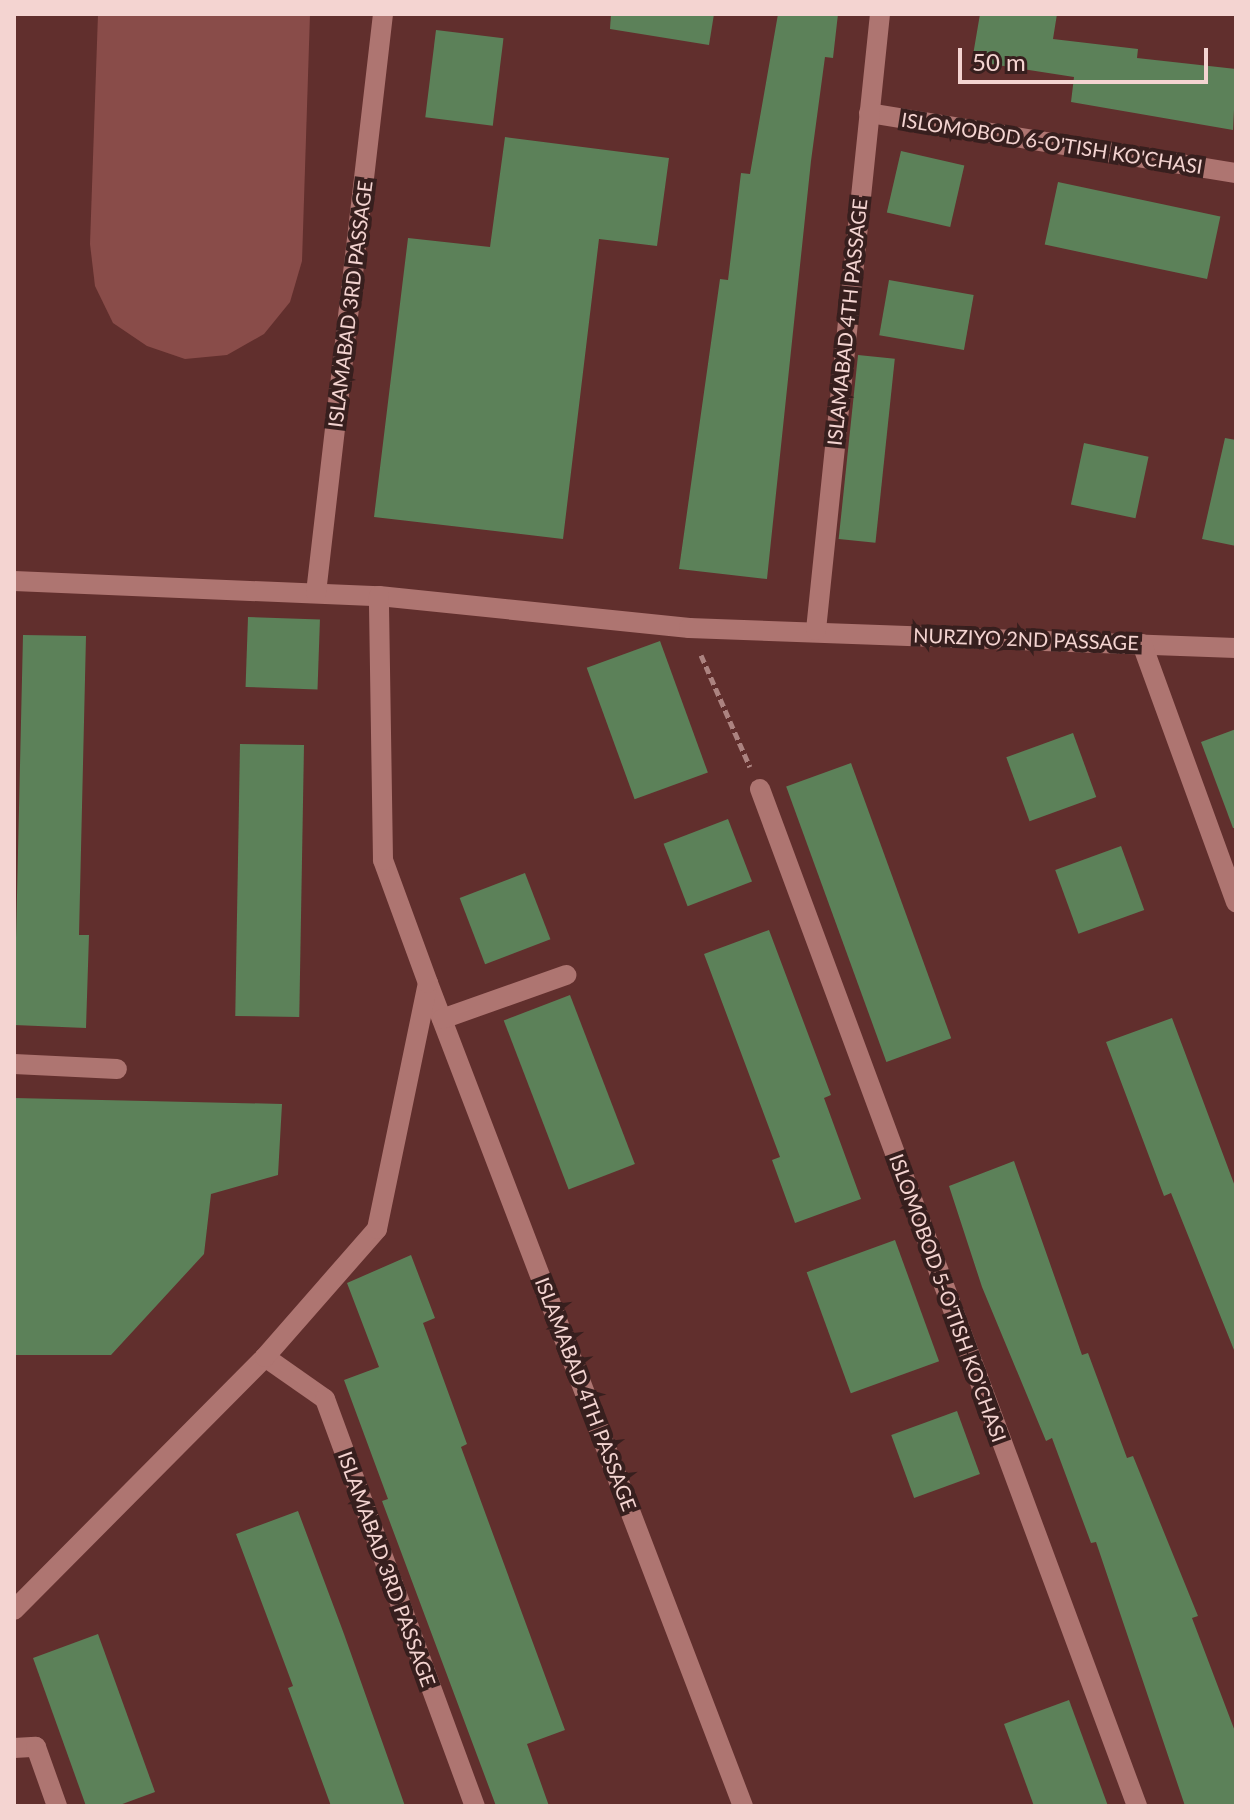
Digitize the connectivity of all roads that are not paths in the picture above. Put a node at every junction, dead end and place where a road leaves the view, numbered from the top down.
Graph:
1 (383, 14) edge
2 (880, 14) edge
3 (869, 113) junction
4 (1236, 173) edge
5 (14, 581) edge
6 (316, 593) junction
7 (379, 596) junction
8 (816, 630) junction
9 (1142, 644) junction
10 (1236, 648) edge
11 (760, 789) road end
12 (1236, 902) edge
13 (566, 975) dead end
14 (428, 983) junction
15 (442, 1019) junction
16 (14, 1064) edge
17 (117, 1069) dead end
18 (265, 1357) junction
19 (14, 1610) edge
20 (14, 1748) edge
21 (57, 1806) edge
22 (475, 1806) edge
23 (743, 1806) edge
24 (1137, 1806) edge

1 - 6 street, ISLAMABAD 3RD PASSAGE
2 - 3 street, ISLAMABAD 4TH PASSAGE
3 - 4 street, ISLOMOBOD 6-O'TISH KO'CHASI
3 - 8 street, ISLAMABAD 4TH PASSAGE
5 - 6 street, NURZIYO 2ND PASSAGE
6 - 7 street, NURZIYO 2ND PASSAGE
7 - 8 street, NURZIYO 2ND PASSAGE
7 - 14 street, ISLAMABAD 4TH PASSAGE
8 - 9 street, NURZIYO 2ND PASSAGE
9 - 10 street, NURZIYO 2ND PASSAGE
9 - 12 street
11 - 24 street, ISLOMOBOD 5-O'TISH KO'CHASI
13 - 15 street
14 - 15 street, ISLAMABAD 4TH PASSAGE
14 - 18 street
15 - 23 street, ISLAMABAD 4TH PASSAGE
16 - 17 street
18 - 19 street
18 - 22 street, ISLAMABAD 3RD PASSAGE
20 - 21 street

